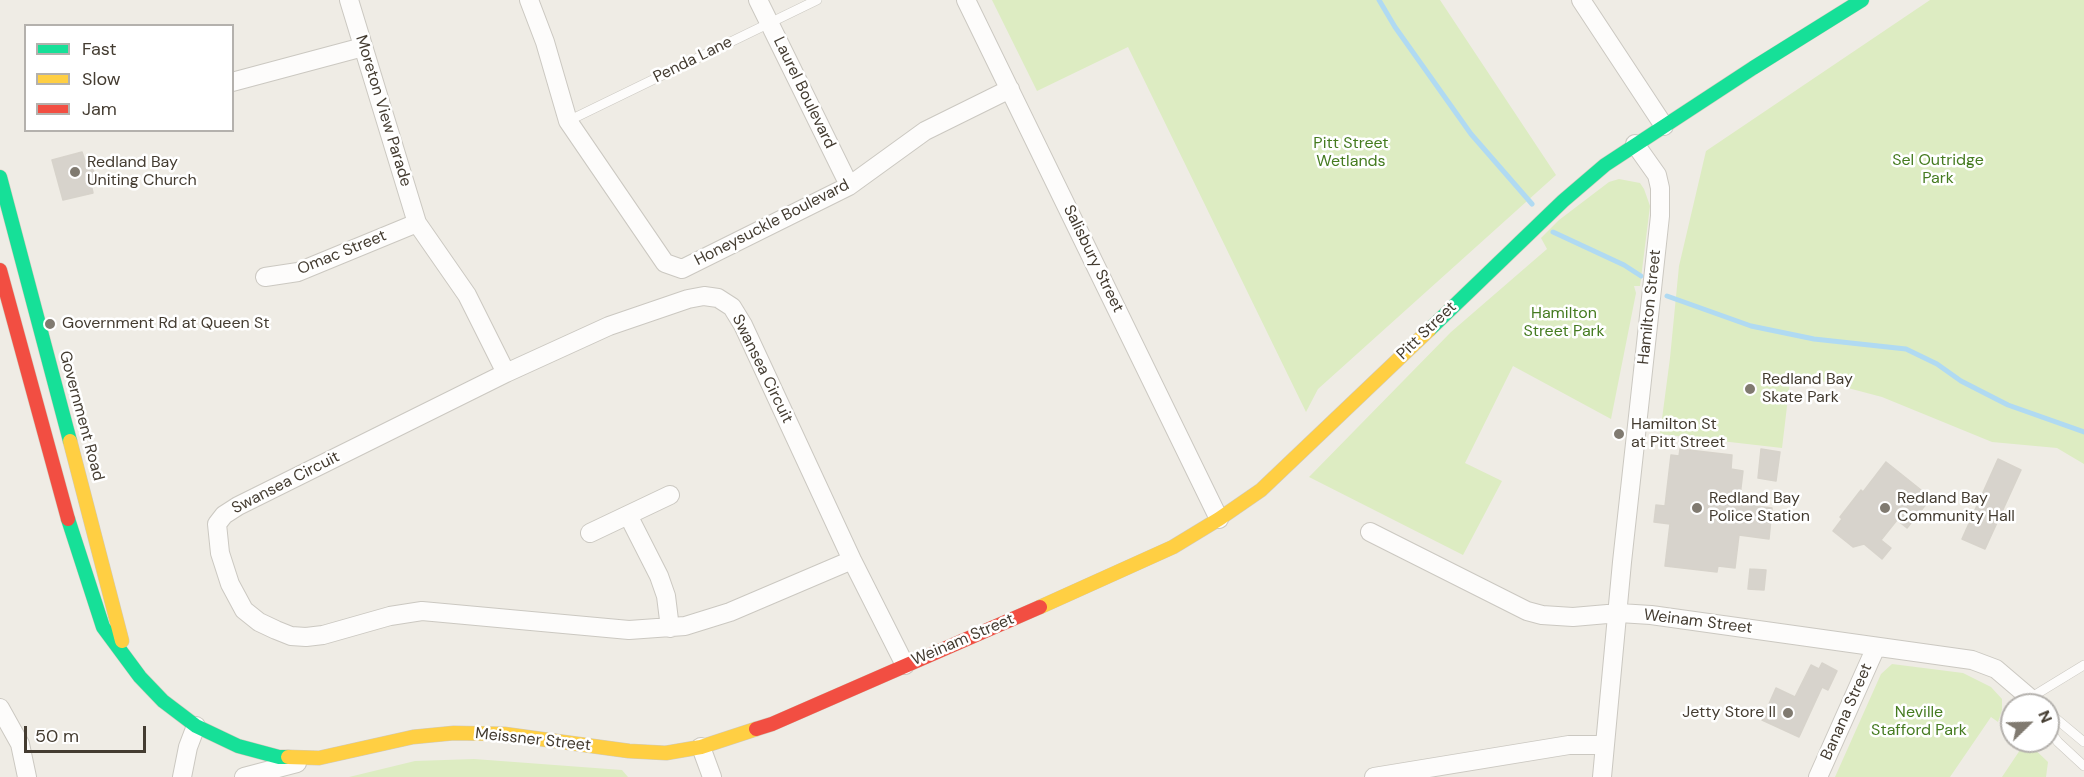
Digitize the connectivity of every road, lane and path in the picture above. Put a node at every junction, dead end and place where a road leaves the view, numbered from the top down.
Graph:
1 (349, 0) edge
2 (529, 0) edge
3 (758, 0) edge
4 (817, 0) edge
5 (966, 0) edge
6 (1581, 0) edge
7 (1862, 0) edge
8 (769, 23) junction
9 (363, 47) junction
10 (234, 81) edge
11 (1011, 89) junction
12 (568, 121) junction
13 (1664, 126) junction
14 (1635, 144) junction
15 (1, 185) edge
16 (849, 185) junction
17 (417, 223) junction
18 (0, 270) edge
19 (265, 277) dead end
20 (0, 306) edge
21 (18, 341) junction
22 (506, 373) junction
23 (670, 495) dead end
24 (628, 515) junction
25 (1219, 519) junction
26 (1370, 532) dead end
27 (590, 533) dead end
28 (852, 560) junction
29 (1619, 613) junction
30 (670, 628) junction
31 (1876, 646) junction
32 (124, 653) junction
33 (905, 665) junction
34 (2084, 665) edge
35 (2023, 693) edge
36 (2047, 693) edge
37 (0, 708) edge
38 (2060, 722) edge
39 (196, 726) junction
40 (2084, 742) edge
41 (2060, 744) edge
42 (1604, 745) junction
43 (701, 747) junction
44 (319, 758) junction
45 (2084, 766) edge
46 (27, 777) edge
47 (182, 777) edge
48 (244, 777) edge
49 (712, 777) edge
50 (1374, 777) edge
51 (1602, 777) edge
52 (1818, 777) edge

1 - 9 street, Moreton View Parade
2 - 12 street, Honeysuckle Boulevard
3 - 8 street, Laurel Boulevard
4 - 8 lane, Penda Lane
5 - 11 street, Salisbury Street
6 - 13 street
7 - 13 street
8 - 12 lane, Penda Lane
8 - 16 street, Laurel Boulevard
9 - 10 street
9 - 17 street, Moreton View Parade
11 - 16 street, Honeysuckle Boulevard
11 - 25 street, Salisbury Street
12 - 16 street, Honeysuckle Boulevard
13 - 14 street
14 - 25 street, Pitt Street
14 - 29 street, Hamilton Street
15 - 32 street, Government Road
17 - 19 street, Omac Street
17 - 22 street, Moreton View Parade
18 - 21 street, Government Road
20 - 21 street
21 - 32 street, Government Road
22 - 28 street, Swansea Circuit
22 - 30 street, Swansea Circuit
23 - 24 street
24 - 27 street
24 - 30 street
25 - 33 street, Weinam Street
26 - 29 street, Weinam Street
28 - 30 street, Swansea Circuit
28 - 33 street, Swansea Circuit
29 - 31 street, Weinam Street
29 - 42 street, Hamilton Street
31 - 35 street, Weinam Street
31 - 52 street, Banana Street
32 - 39 street, Government Road
33 - 43 street, Weinam Street
34 - 36 lane
37 - 46 street
38 - 40 lane
39 - 44 street, Meissner Street
39 - 47 street
41 - 45 lane
42 - 50 street
42 - 51 street, Hamilton Street
43 - 44 street, Meissner Street
43 - 49 street
44 - 48 street

